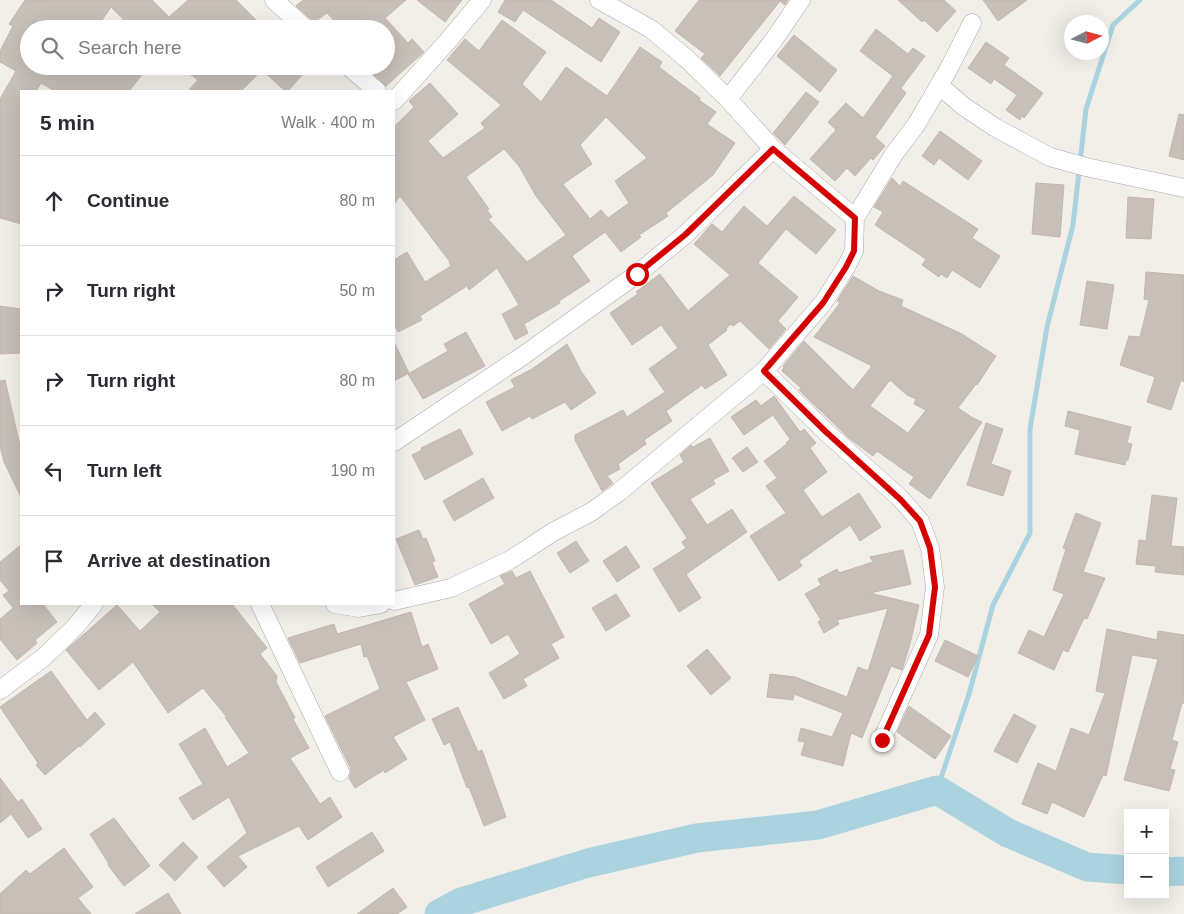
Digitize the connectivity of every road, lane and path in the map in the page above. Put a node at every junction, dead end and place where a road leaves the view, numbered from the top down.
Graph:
1 (274, 0) edge
2 (482, 0) edge
3 (599, 0) edge
4 (801, 0) edge
5 (296, 20) edge
6 (972, 23) dead end
7 (358, 75) edge
8 (939, 85) junction
9 (376, 90) edge
10 (728, 99) junction
11 (395, 100) edge
12 (773, 149) junction
13 (1184, 188) edge
14 (855, 218) junction
15 (764, 371) junction
16 (395, 441) edge
17 (395, 601) edge
18 (93, 605) edge
19 (260, 605) edge
20 (341, 605) edge
21 (376, 605) edge
22 (0, 690) edge
23 (882, 740) dead end
24 (340, 772) dead end

1 - 5 street
2 - 11 street
3 - 10 street
4 - 10 street
6 - 8 street
7 - 9 street
8 - 13 street
8 - 14 street
10 - 12 street
12 - 14 street
12 - 16 street
14 - 15 street
15 - 17 street
15 - 23 street
18 - 22 street
19 - 24 street
20 - 21 street

